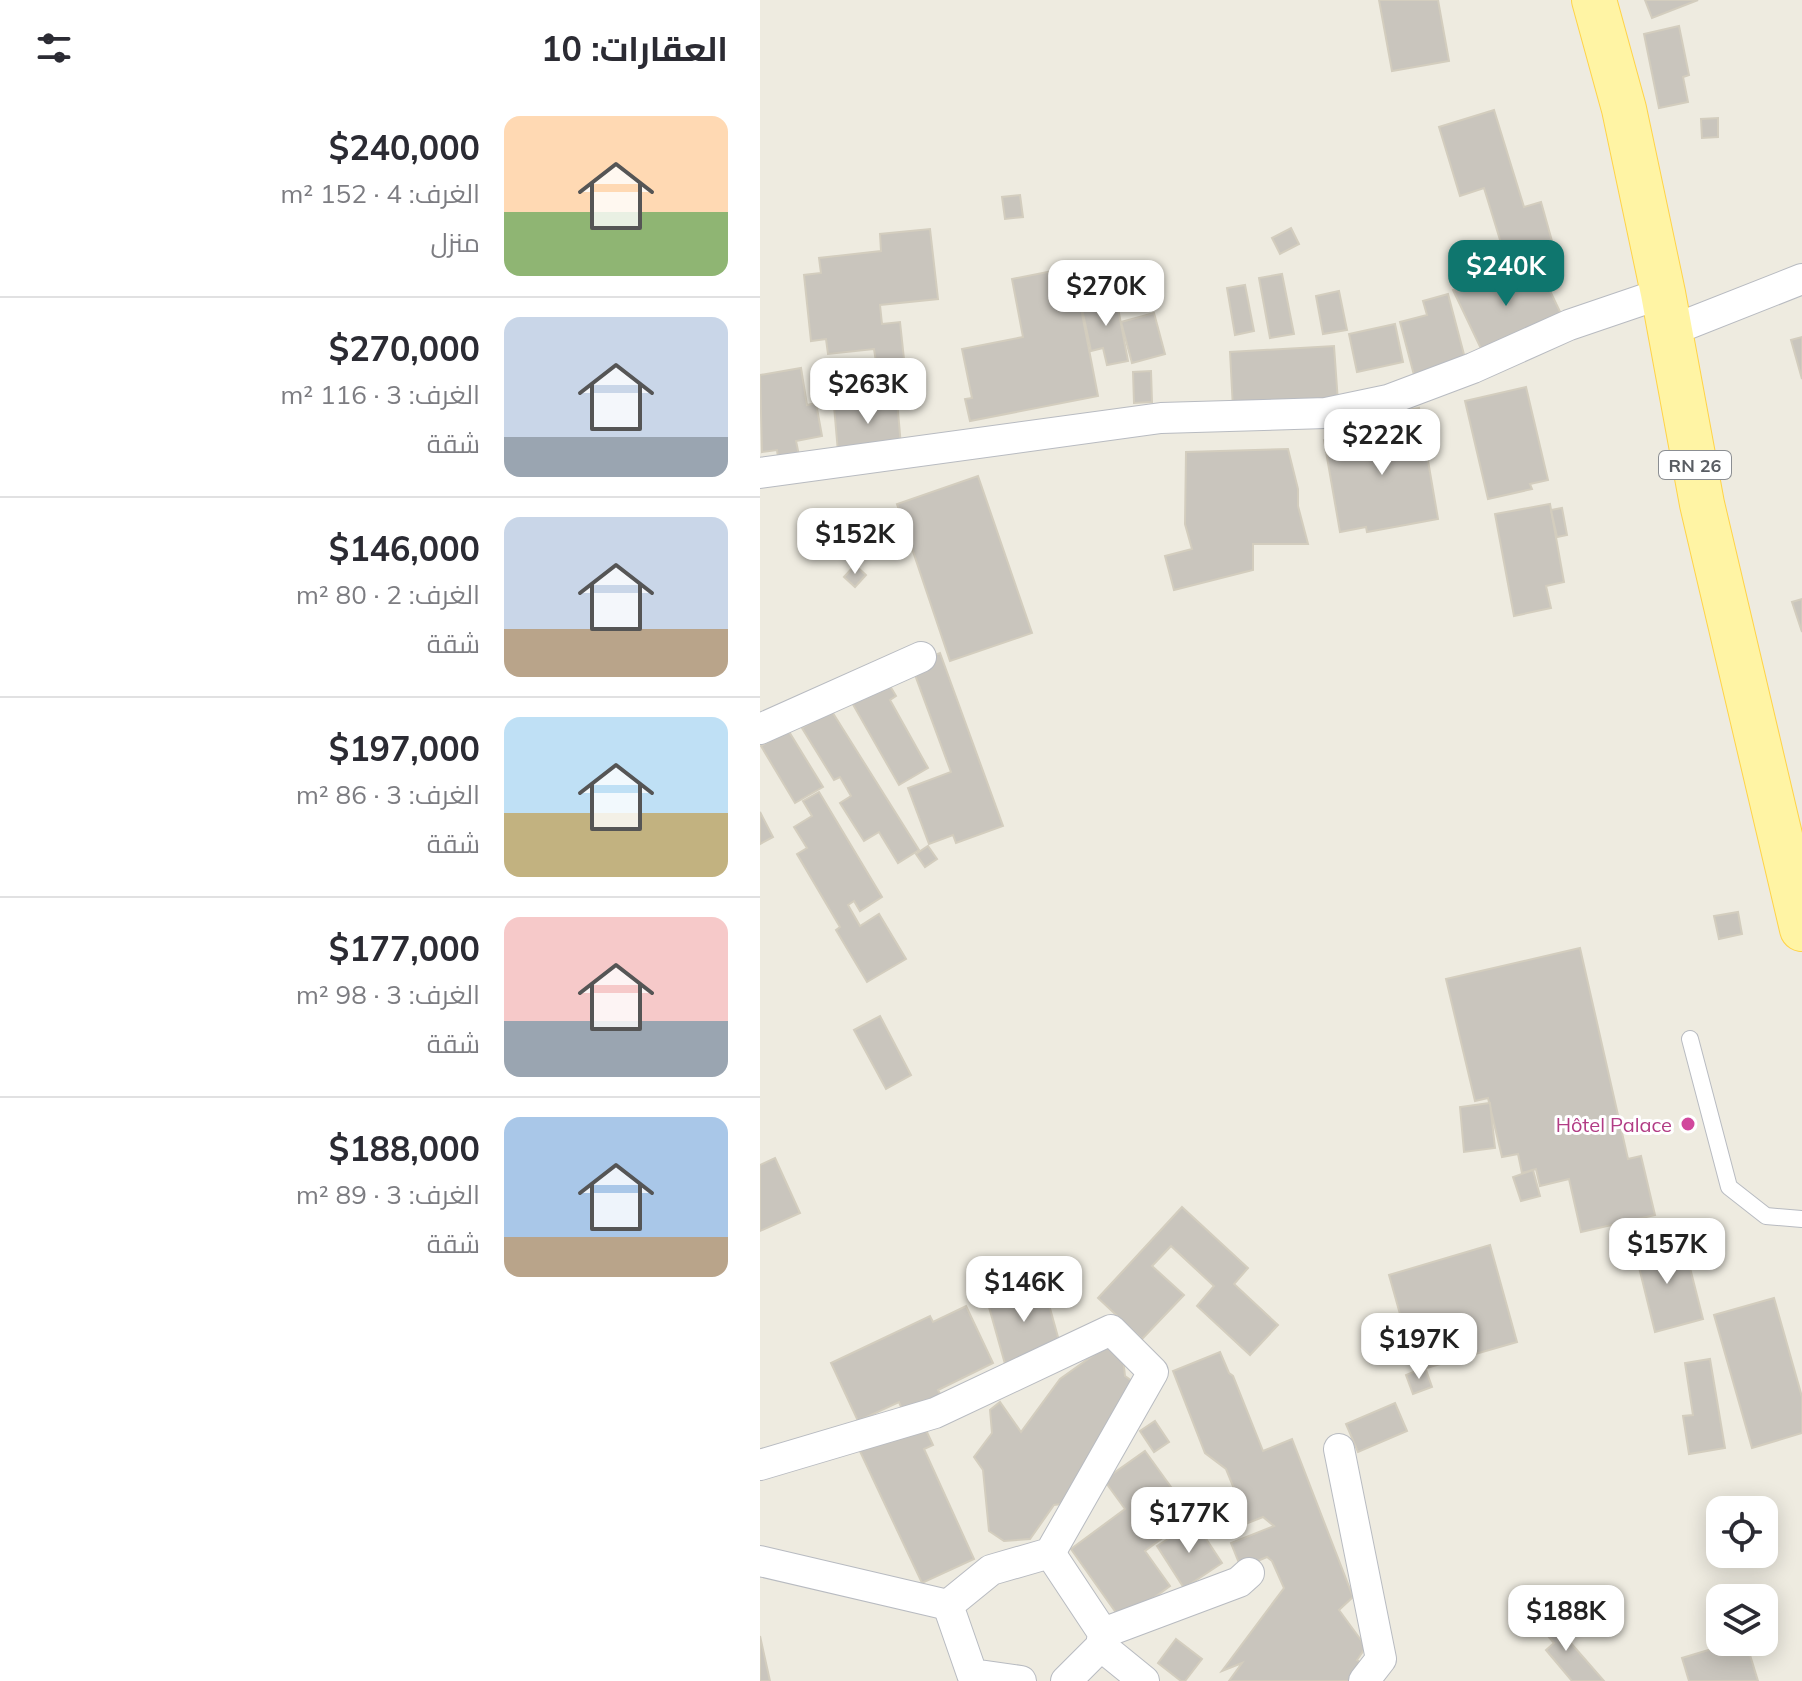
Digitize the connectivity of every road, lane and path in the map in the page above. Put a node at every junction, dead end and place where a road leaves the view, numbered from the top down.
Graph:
1 (1594, 0) edge
2 (1802, 279) edge
3 (1667, 312) junction
4 (760, 473) edge
5 (921, 657) dead end
6 (760, 729) edge
7 (1802, 929) edge
8 (1690, 1039) dead end
9 (1802, 1219) edge
10 (1339, 1449) dead end
11 (760, 1465) edge
12 (1050, 1553) junction
13 (760, 1561) edge
14 (1249, 1573) dead end
15 (948, 1605) junction
16 (1102, 1639) junction
17 (969, 1678) edge
18 (1021, 1681) edge
19 (1066, 1681) edge
20 (1144, 1681) edge
21 (1364, 1681) edge

1 - 3 main road, RN 26
2 - 3 street
3 - 4 street
3 - 7 main road, RN 26
5 - 6 street
8 - 9 lane
10 - 21 street
11 - 12 street
12 - 15 street
12 - 16 street
13 - 15 street
14 - 16 street
15 - 17 street
16 - 19 street
16 - 20 street
17 - 18 street

